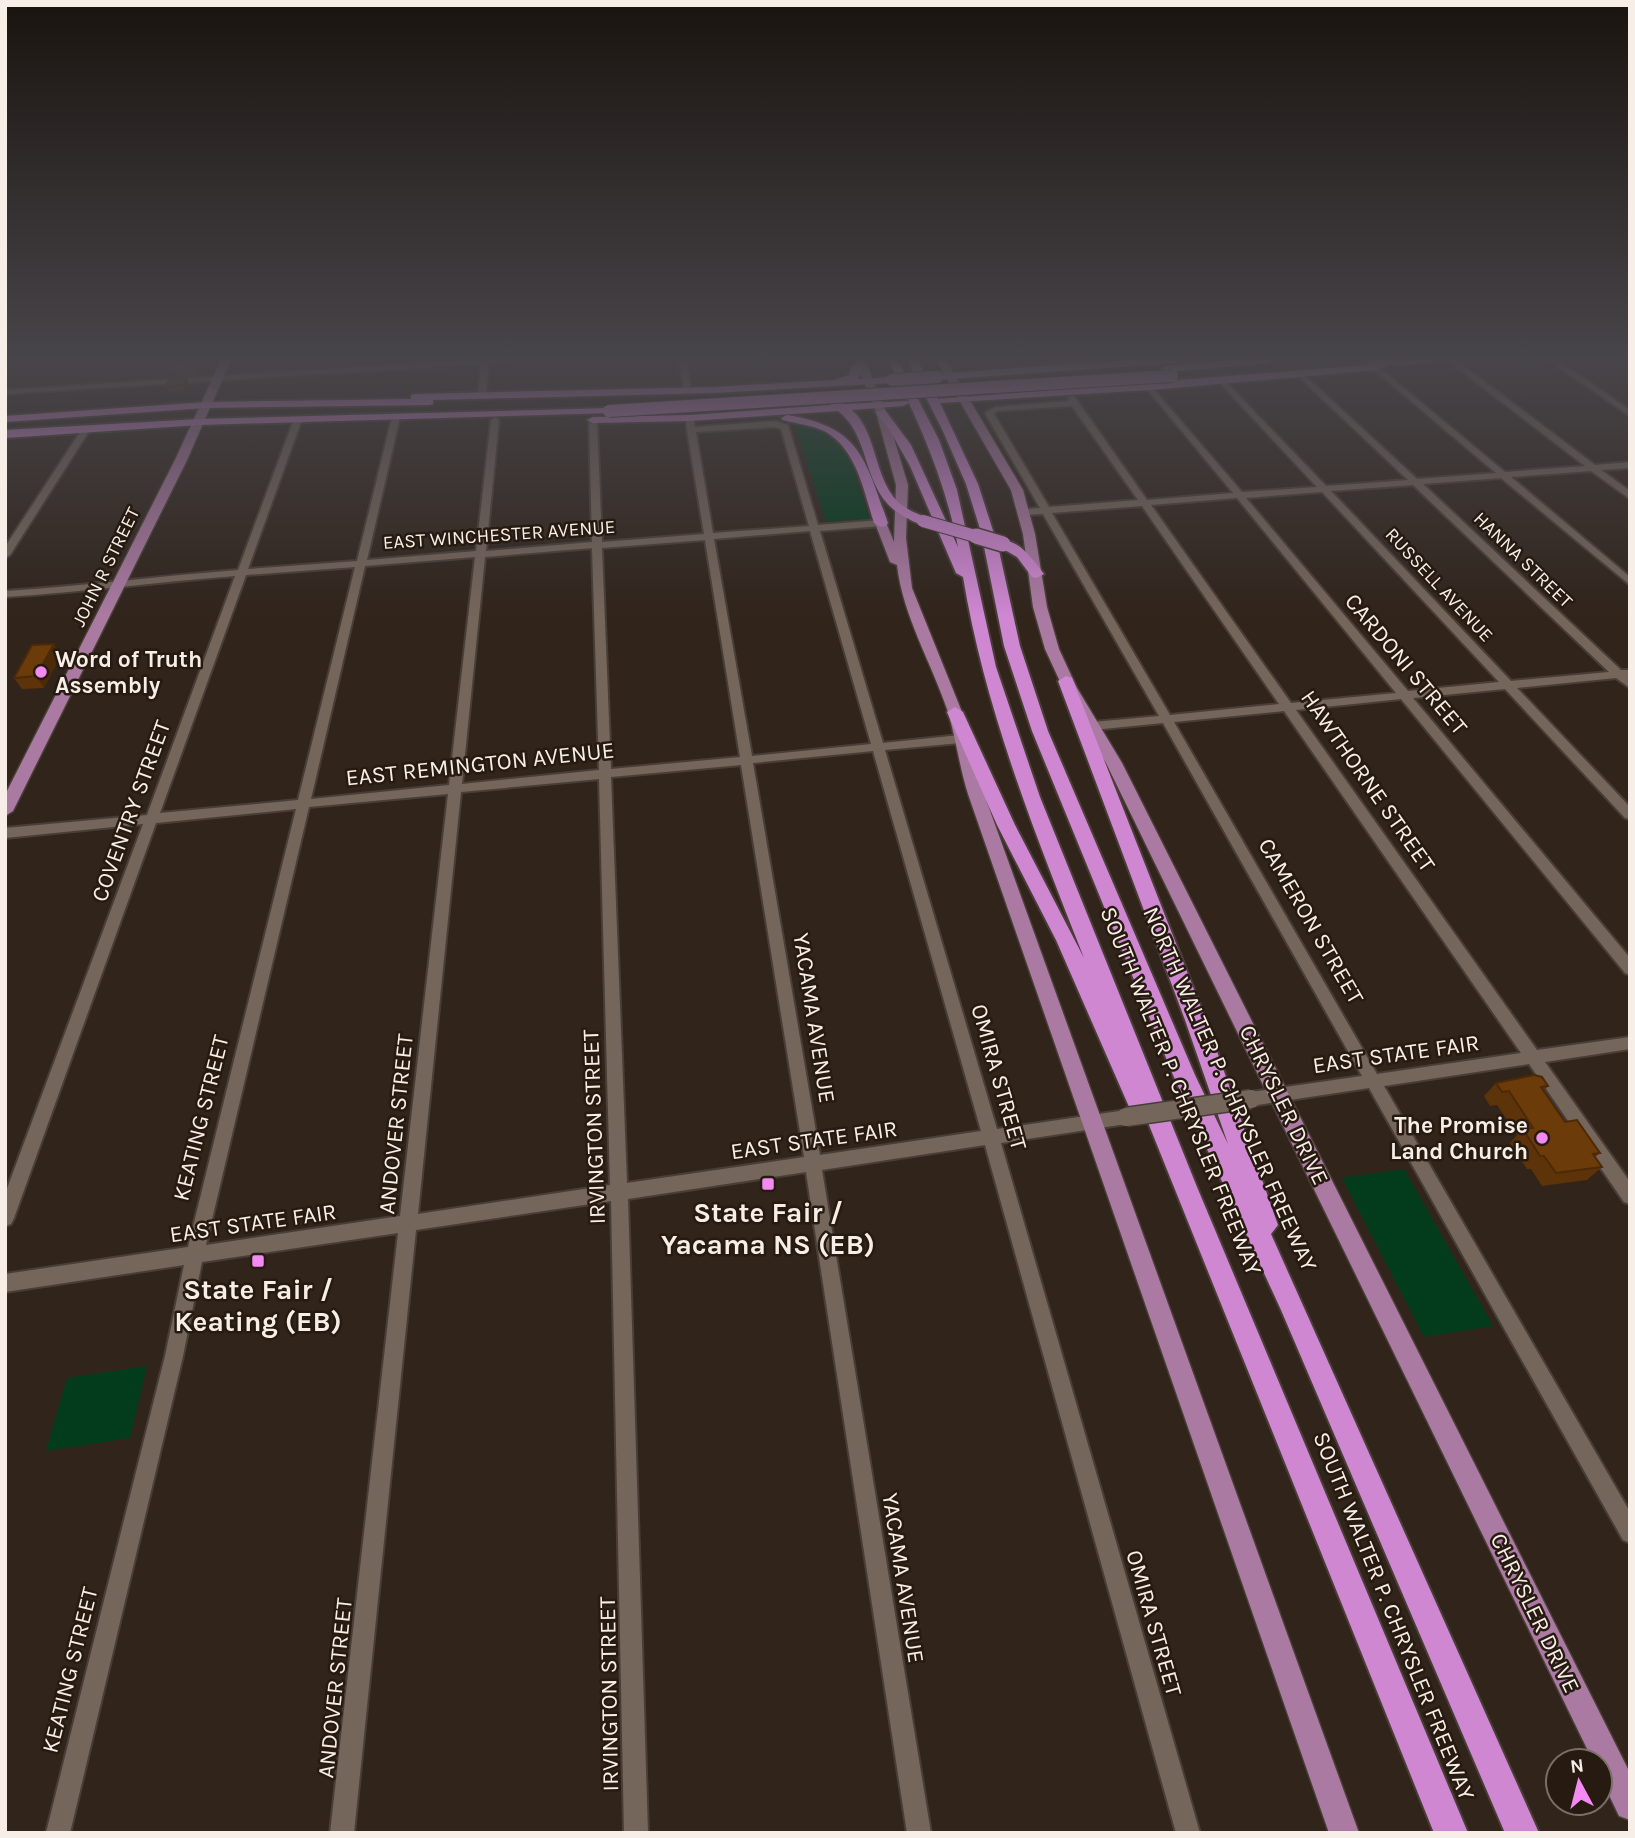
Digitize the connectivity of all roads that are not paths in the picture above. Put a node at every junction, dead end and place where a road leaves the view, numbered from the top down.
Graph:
1 (75, 446) edge
2 (186, 446) edge
3 (288, 446) edge
4 (389, 446) edge
5 (492, 446) edge
6 (594, 446) edge
7 (694, 446) edge
8 (789, 446) edge
9 (850, 446) edge
10 (865, 446) edge
11 (889, 446) edge
12 (904, 446) edge
13 (935, 446) edge
14 (955, 446) edge
15 (991, 446) edge
16 (1008, 446) edge
17 (1104, 446) edge
18 (1198, 446) edge
19 (1284, 446) edge
20 (1377, 446) edge
21 (1470, 446) edge
22 (1564, 446) edge
23 (1630, 465) edge
24 (1593, 468) junction
25 (1502, 475) junction
26 (1415, 482) junction
27 (1325, 489) junction
28 (1239, 495) junction
29 (1630, 496) edge
30 (1144, 503) junction
31 (902, 511) junction
32 (1045, 511) junction
33 (1026, 512) junction
34 (881, 523) junction
35 (814, 528) junction
36 (709, 536) junction
37 (597, 545) junction
38 (480, 554) junction
39 (5, 555) edge
40 (361, 563) junction
41 (240, 573) junction
42 (1037, 574) junction
43 (1630, 582) edge
44 (119, 584) junction
45 (906, 588) junction
46 (973, 593) junction
47 (5, 594) edge
48 (1624, 674) edge
49 (1066, 681) junction
50 (1508, 685) junction
51 (1630, 685) edge
52 (1405, 695) junction
53 (1288, 707) junction
54 (955, 712) junction
55 (1167, 719) junction
56 (1093, 726) junction
57 (960, 739) junction
58 (878, 747) junction
59 (746, 760) junction
60 (605, 773) junction
61 (455, 788) junction
62 (304, 803) junction
63 (5, 811) edge
64 (1630, 815) edge
65 (151, 818) junction
66 (5, 833) edge
67 (1630, 969) edge
68 (1630, 1043) edge
69 (1534, 1057) junction
70 (1374, 1081) junction
71 (1279, 1095) junction
72 (1092, 1122) junction
73 (991, 1137) junction
74 (1164, 1137) junction
75 (813, 1163) junction
76 (619, 1192) junction
77 (1630, 1196) edge
78 (5, 1217) edge
79 (408, 1223) junction
80 (195, 1255) junction
81 (5, 1283) edge
82 (1290, 1301) junction
83 (1630, 1533) edge
84 (1628, 1797) edge
85 (58, 1833) edge
86 (342, 1833) edge
87 (636, 1833) edge
88 (919, 1833) edge
89 (1188, 1833) edge
90 (1344, 1833) edge
91 (1451, 1833) edge
92 (1522, 1833) edge

1 - 39 street
2 - 44 main road, JOHN R STREET
3 - 41 street, COVENTRY STREET
4 - 40 street, KEATING STREET
5 - 38 street, ANDOVER STREET
6 - 37 street, IRVINGTON STREET
7 - 36 street, YACAMA AVENUE
8 - 35 street, OMIRA STREET
9 - 34 highway
10 - 31 highway
11 - 31 main road
12 - 46 highway
13 - 46 highway, SOUTH WALTER P. CHRYSLER FREEWAY
14 - 82 highway, NORTH WALTER P. CHRYSLER FREEWAY
15 - 33 main road, CHRYSLER DRIVE
16 - 32 street, CAMERON STREET
17 - 30 street, HAWTHORNE STREET
18 - 28 street, CARDONI STREET
19 - 27 street, RUSSELL AVENUE
20 - 26 street, HANNA STREET
21 - 25 street
22 - 24 street
23 - 24 street
24 - 25 street
24 - 29 street
25 - 26 street
25 - 43 street
26 - 27 street
26 - 48 street, HANNA STREET
27 - 28 street
27 - 50 street, RUSSELL AVENUE
28 - 30 street
28 - 52 street, CARDONI STREET
30 - 32 street
30 - 53 street, HAWTHORNE STREET
31 - 42 highway, bridge
31 - 45 main road
32 - 33 street
32 - 55 street, CAMERON STREET
33 - 42 main road, CHRYSLER DRIVE
34 - 35 street, EAST WINCHESTER AVENUE
34 - 45 main road
35 - 36 street, EAST WINCHESTER AVENUE
35 - 58 street, OMIRA STREET
36 - 37 street, EAST WINCHESTER AVENUE
36 - 59 street, YACAMA AVENUE
37 - 38 street, EAST WINCHESTER AVENUE
37 - 60 street, IRVINGTON STREET
38 - 40 street, EAST WINCHESTER AVENUE
38 - 61 street, ANDOVER STREET
40 - 41 street, EAST WINCHESTER AVENUE
40 - 62 street, KEATING STREET
41 - 44 street, EAST WINCHESTER AVENUE
41 - 65 street, COVENTRY STREET
42 - 49 main road, CHRYSLER DRIVE
44 - 47 street, EAST WINCHESTER AVENUE
44 - 63 main road, JOHN R STREET
45 - 54 main road
46 - 74 highway, SOUTH WALTER P. CHRYSLER FREEWAY
48 - 50 street
48 - 51 street, HANNA STREET
49 - 56 main road, CHRYSLER DRIVE
49 - 82 highway
50 - 52 street
50 - 64 street, RUSSELL AVENUE
52 - 53 street
52 - 67 street, CARDONI STREET
53 - 55 street
53 - 69 street, HAWTHORNE STREET
54 - 57 main road
54 - 74 highway
55 - 56 street
55 - 70 street, CAMERON STREET
56 - 71 main road, CHRYSLER DRIVE
57 - 58 street, EAST REMINGTON AVENUE
57 - 72 main road
58 - 59 street, EAST REMINGTON AVENUE
58 - 73 street, OMIRA STREET
59 - 60 street, EAST REMINGTON AVENUE
59 - 75 street, YACAMA AVENUE
60 - 61 street, EAST REMINGTON AVENUE
60 - 76 street, IRVINGTON STREET
61 - 62 street, EAST REMINGTON AVENUE
61 - 79 street, ANDOVER STREET
62 - 65 street, EAST REMINGTON AVENUE
62 - 80 street, KEATING STREET
65 - 66 street, EAST REMINGTON AVENUE
65 - 78 street, COVENTRY STREET
68 - 69 street, EAST STATE FAIR
69 - 70 street, EAST STATE FAIR
69 - 77 street, HAWTHORNE STREET
70 - 71 street, EAST STATE FAIR
70 - 83 street, CAMERON STREET
71 - 72 street, EAST STATE FAIR, bridge
71 - 84 main road, CHRYSLER DRIVE
72 - 73 street, EAST STATE FAIR
72 - 90 main road
73 - 75 street, EAST STATE FAIR
73 - 89 street, OMIRA STREET
74 - 91 highway, SOUTH WALTER P. CHRYSLER FREEWAY
75 - 76 street, EAST STATE FAIR
75 - 88 street, YACAMA AVENUE
76 - 79 street, EAST STATE FAIR
76 - 87 street, IRVINGTON STREET
79 - 80 street, EAST STATE FAIR
79 - 86 street, ANDOVER STREET
80 - 81 street, EAST STATE FAIR
80 - 85 street, KEATING STREET
82 - 92 highway, NORTH WALTER P. CHRYSLER FREEWAY

